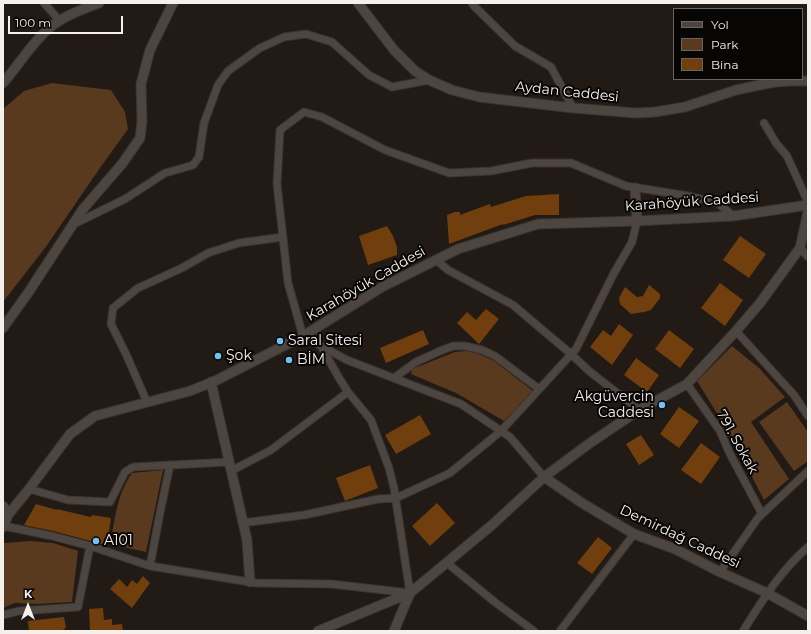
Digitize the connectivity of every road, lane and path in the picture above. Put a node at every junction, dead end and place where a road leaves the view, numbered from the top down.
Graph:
1 (44, 3) edge
2 (99, 3) edge
3 (173, 3) edge
4 (358, 3) edge
5 (472, 3) edge
6 (59, 20) junction
7 (429, 80) junction
8 (808, 81) edge
9 (3, 84) edge
10 (573, 108) junction
11 (764, 123) dead end
12 (635, 188) junction
13 (808, 202) edge
14 (808, 205) edge
15 (808, 212) edge
16 (733, 216) junction
17 (637, 221) junction
18 (72, 226) junction
19 (283, 237) junction
20 (800, 248) junction
21 (808, 258) edge
22 (436, 260) junction
23 (3, 328) edge
24 (736, 331) junction
25 (303, 336) junction
26 (321, 346) junction
27 (571, 354) junction
28 (394, 378) junction
29 (211, 382) junction
30 (687, 384) junction
31 (539, 389) junction
32 (348, 392) junction
33 (146, 402) junction
34 (639, 410) junction
35 (808, 416) edge
36 (501, 431) junction
37 (170, 465) junction
38 (230, 467) junction
39 (808, 471) edge
40 (544, 476) junction
41 (29, 489) junction
42 (396, 498) junction
43 (3, 506) edge
44 (762, 514) junction
45 (8, 515) junction
46 (242, 524) junction
47 (4, 527) edge
48 (634, 534) junction
49 (90, 546) junction
50 (808, 547) edge
51 (448, 563) junction
52 (150, 566) junction
53 (720, 572) junction
54 (250, 582) junction
55 (410, 593) junction
56 (767, 593) junction
57 (3, 615) edge
58 (808, 616) edge
59 (318, 631) edge
60 (394, 631) edge
61 (534, 631) edge
62 (560, 631) edge
63 (743, 631) edge

1 - 6 street
2 - 6 street
3 - 18 street
4 - 7 street, Aydan Caddesi
5 - 10 street
6 - 9 street
7 - 10 street, Aydan Caddesi
7 - 18 street
8 - 10 street, Aydan Caddesi
11 - 13 street
12 - 16 street
12 - 17 street
12 - 19 street
14 - 16 street, Karahöyük Caddesi
15 - 20 street
16 - 17 street, Karahöyük Caddesi
17 - 22 street, Karahöyük Caddesi
17 - 27 street
18 - 23 street
19 - 25 street
19 - 33 street
20 - 21 street
20 - 24 street
22 - 25 street, Karahöyük Caddesi
22 - 27 street
24 - 30 street
24 - 35 street
25 - 26 street
25 - 29 street, Karahöyük Caddesi
26 - 28 street
26 - 32 street
27 - 31 street
27 - 34 street
28 - 31 street
28 - 36 street
29 - 33 street, Karahöyük Caddesi
29 - 38 street
30 - 34 street
30 - 44 street, 791. Sokak
31 - 36 street
32 - 38 street
32 - 42 street
33 - 41 street, Karahöyük Caddesi
34 - 40 street
36 - 40 street
36 - 42 street
37 - 38 street
37 - 41 street
37 - 52 street
38 - 46 street
39 - 44 street
40 - 48 street, Demirdağ Caddesi
40 - 51 street
41 - 45 street, Karahöyük Caddesi
42 - 46 street
42 - 55 street
43 - 45 street
44 - 53 street
45 - 47 street, Karahöyük Caddesi
46 - 54 street
47 - 49 street
48 - 53 street, Demirdağ Caddesi
48 - 62 street
49 - 52 street
49 - 57 street
50 - 56 street
51 - 55 street
51 - 61 street
52 - 54 street
53 - 56 street, Demirdağ Caddesi
54 - 55 street
55 - 59 street
55 - 60 street
56 - 58 street, Demirdağ Caddesi
56 - 63 street

